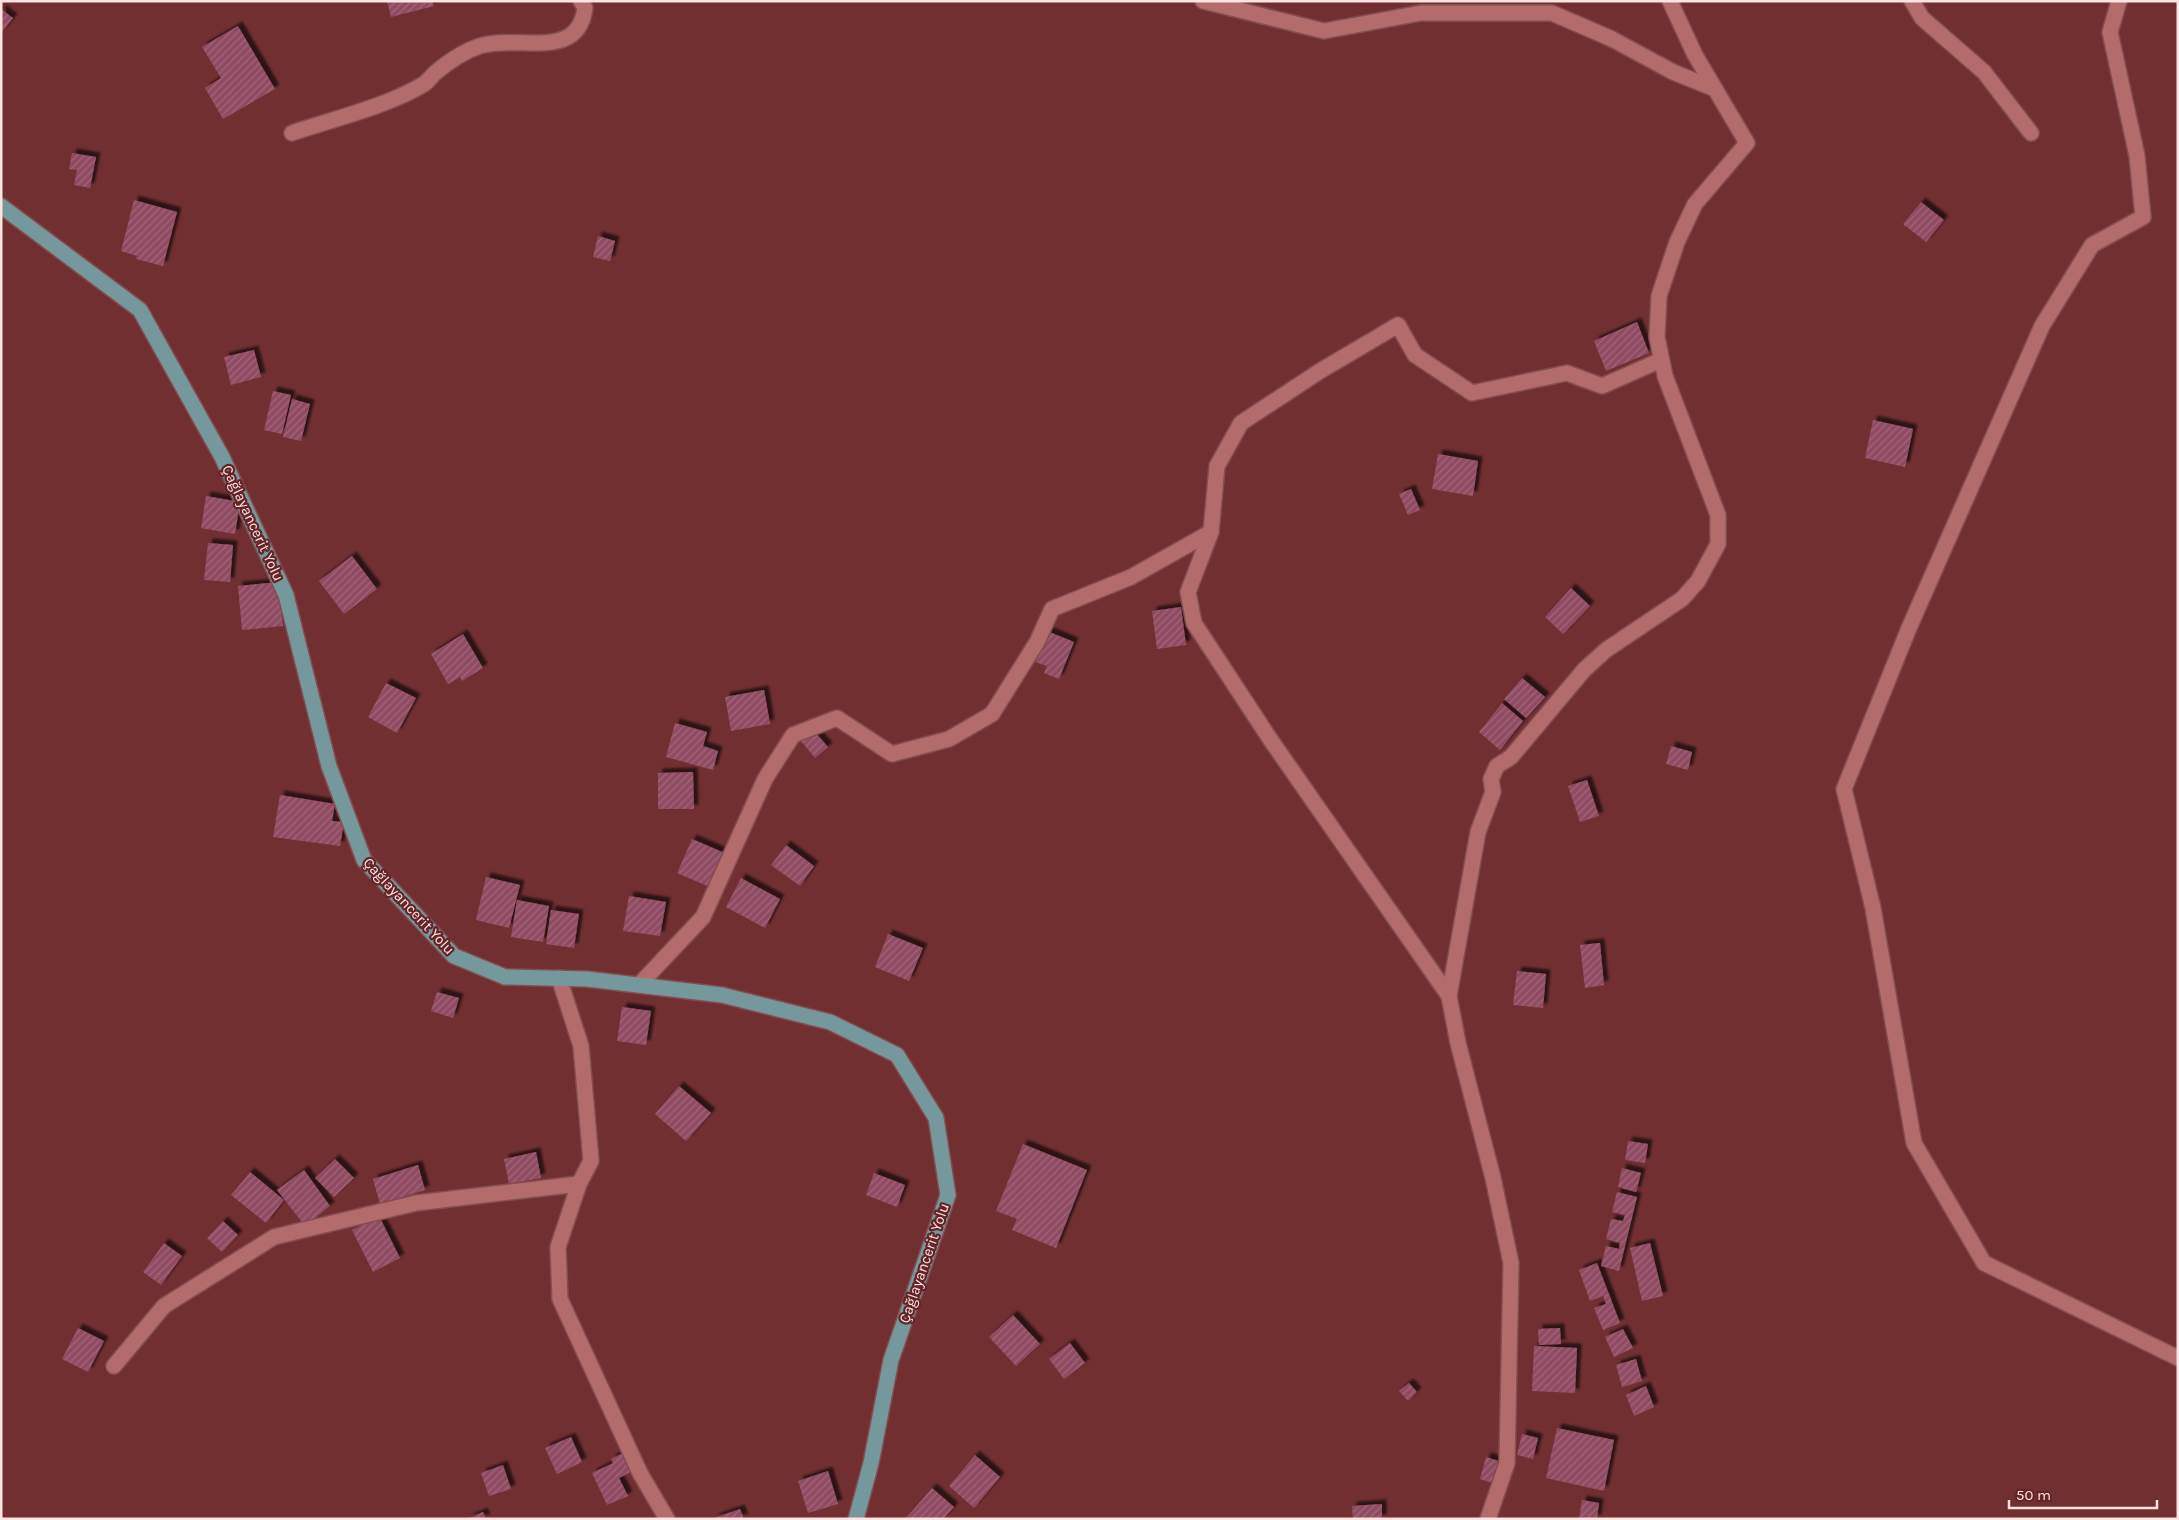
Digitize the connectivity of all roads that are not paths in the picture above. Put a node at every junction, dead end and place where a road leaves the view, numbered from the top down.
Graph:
1 (581, 1) edge
2 (1203, 1) edge
3 (1670, 1) edge
4 (1912, 1) edge
5 (2119, 1) edge
6 (1715, 89) junction
7 (292, 133) dead end
8 (2031, 133) dead end
9 (1, 206) edge
10 (1661, 360) junction
11 (1211, 532) junction
12 (559, 978) junction
13 (639, 985) junction
14 (1449, 996) junction
15 (579, 1184) junction
16 (2178, 1358) edge
17 (114, 1366) dead end
18 (855, 1517) edge
19 (667, 1519) edge
20 (1488, 1519) edge

1 - 7 street
2 - 6 street
3 - 6 street
4 - 8 street
5 - 16 street
6 - 10 street
9 - 12 main road, Çağlayancerit Yolu
10 - 11 street
10 - 14 street
11 - 13 street
11 - 14 street
12 - 13 main road, Çağlayancerit Yolu
12 - 15 street
13 - 18 main road, Çağlayancerit Yolu
14 - 20 street
15 - 17 street
15 - 19 street

